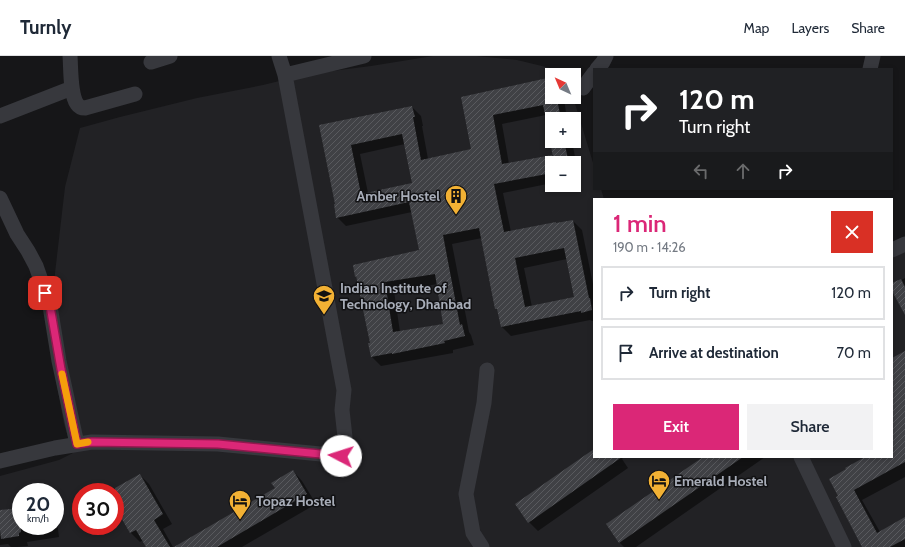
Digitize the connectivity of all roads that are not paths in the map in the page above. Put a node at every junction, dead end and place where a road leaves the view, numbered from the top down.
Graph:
1 (70, 56) edge
2 (170, 56) edge
3 (279, 56) edge
4 (364, 56) edge
5 (606, 56) edge
6 (873, 56) edge
7 (151, 62) dead end
8 (598, 68) edge
9 (870, 68) edge
10 (593, 74) edge
11 (285, 75) junction
12 (72, 88) junction
13 (583, 88) dead end
14 (135, 94) dead end
15 (0, 116) edge
16 (0, 198) edge
17 (905, 244) edge
18 (893, 250) edge
19 (487, 370) dead end
20 (77, 444) junction
21 (801, 458) edge
22 (0, 461) edge
23 (482, 547) edge
24 (844, 547) edge

1 - 12 street
2 - 7 street
3 - 11 street
4 - 11 street
5 - 8 street
6 - 9 street
10 - 13 street
11 - 20 street
12 - 14 street
12 - 15 street
16 - 20 street
17 - 18 street
19 - 23 street
20 - 22 street
21 - 24 street

